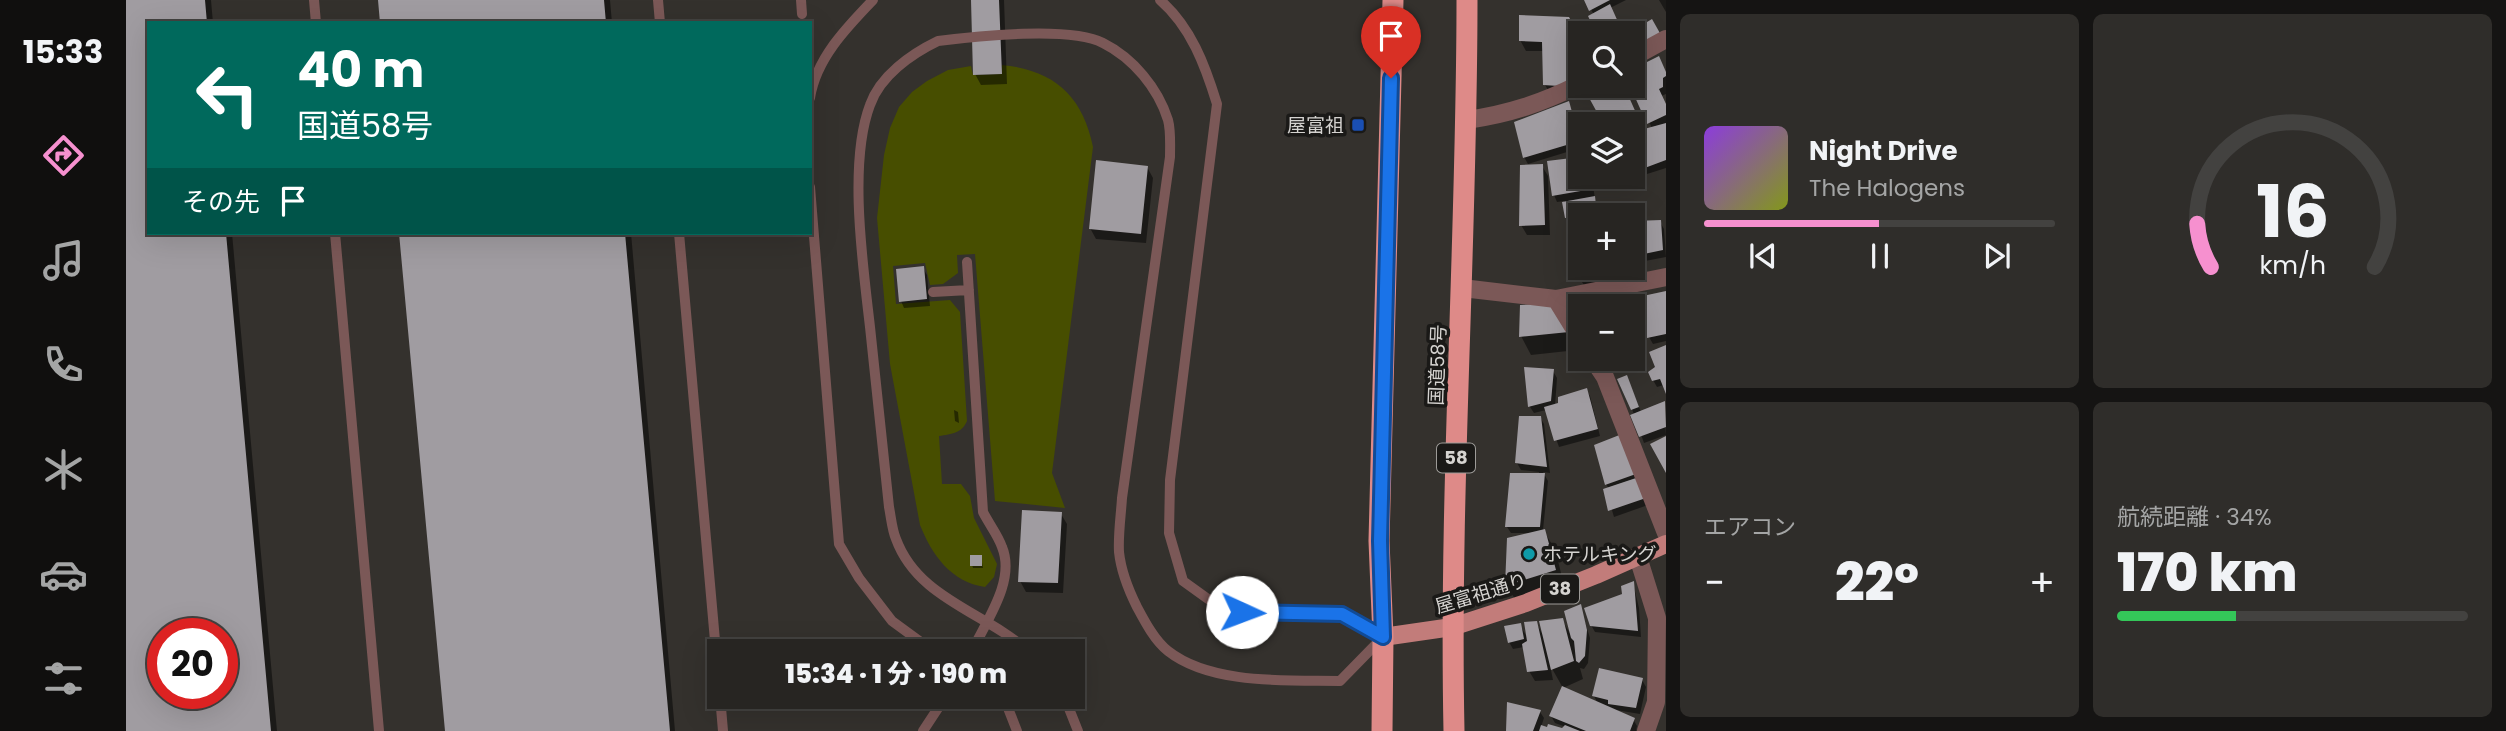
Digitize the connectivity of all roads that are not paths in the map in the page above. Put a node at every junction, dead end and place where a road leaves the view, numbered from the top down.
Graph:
1 (314, 0) edge
2 (658, 0) edge
3 (801, 0) edge
4 (873, 0) edge
5 (1160, 0) edge
6 (1393, 0) edge
7 (1466, 0) edge
8 (802, 14) dead end
9 (316, 21) edge
10 (660, 21) edge
11 (1666, 39) edge
12 (1645, 50) edge
13 (1568, 89) edge
14 (812, 93) edge
15 (1467, 120) junction
16 (812, 212) edge
17 (335, 235) edge
18 (679, 235) edge
19 (967, 262) dead end
20 (1666, 277) edge
21 (1462, 288) junction
22 (969, 290) junction
23 (933, 292) dead end
24 (1556, 299) junction
25 (1568, 318) edge
26 (1601, 371) edge
27 (1666, 533) edge
28 (1666, 544) edge
29 (1638, 557) junction
30 (986, 622) junction
31 (1452, 628) junction
32 (1383, 637) junction
33 (715, 639) edge
34 (917, 639) edge
35 (978, 639) edge
36 (1013, 639) edge
37 (721, 709) edge
38 (937, 709) edge
39 (1008, 709) edge
40 (1069, 709) edge
41 (379, 731) edge
42 (723, 731) edge
43 (923, 731) edge
44 (1017, 731) edge
45 (1078, 731) edge
46 (1382, 731) edge
47 (1454, 731) edge
48 (1646, 731) edge

1 - 9 lane
2 - 10 lane
3 - 8 lane
4 - 14 lane
5 - 32 lane
6 - 32 highway
7 - 15 highway, 国道58号 / 58
11 - 12 street
13 - 15 street
15 - 21 highway, 国道58号 / 58
16 - 34 lane
17 - 41 lane
18 - 33 lane
19 - 22 lane
20 - 24 street
21 - 24 street
21 - 31 highway, 国道58号 / 58
22 - 23 lane
22 - 30 lane
24 - 25 street
26 - 27 street
28 - 29 main road, 屋富祖通り / 38
29 - 31 main road, 屋富祖通り / 38
29 - 48 street
30 - 32 lane
30 - 35 lane
30 - 36 lane
31 - 32 main road, 屋富祖通り / 38
31 - 47 highway, 国道58号 / 58
32 - 46 highway
37 - 42 lane
38 - 43 lane
39 - 44 lane
40 - 45 lane

